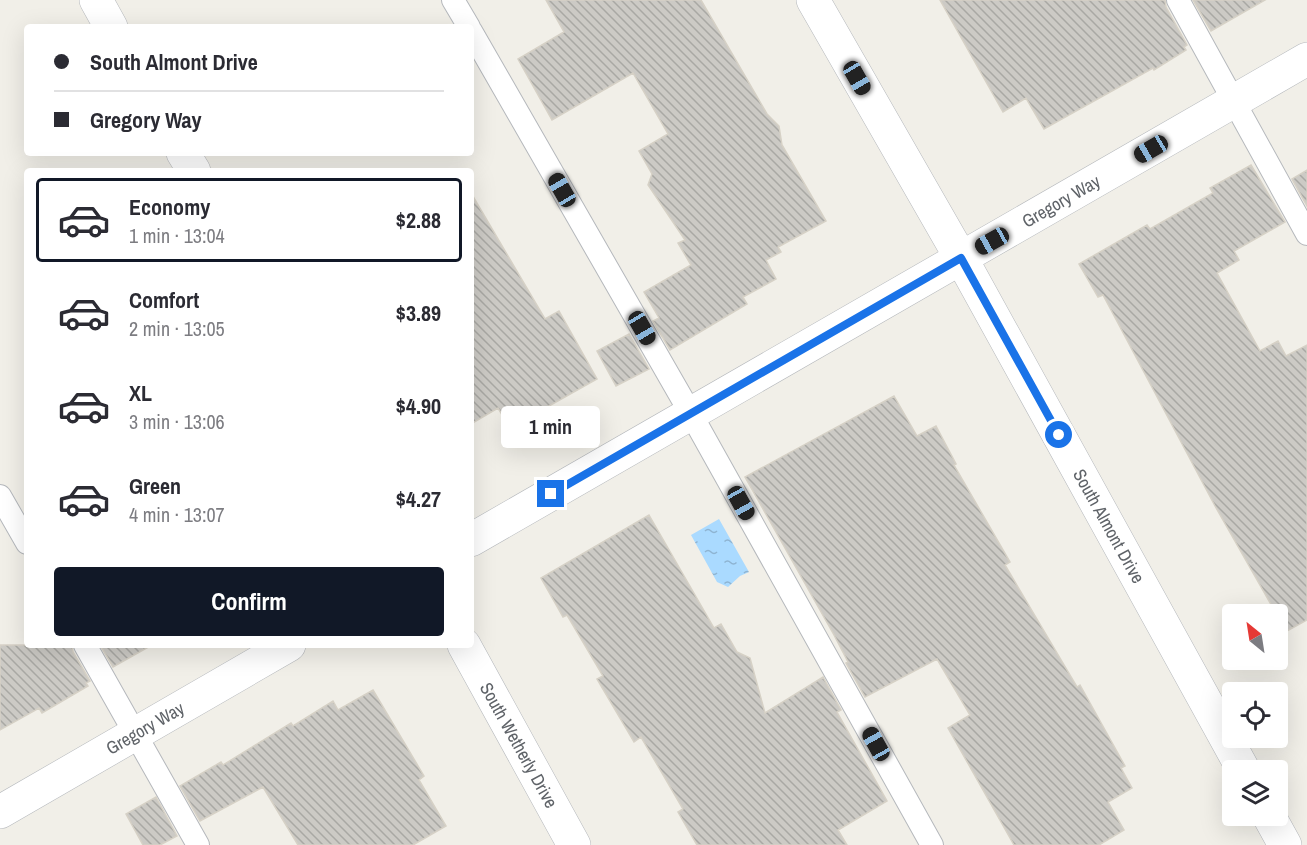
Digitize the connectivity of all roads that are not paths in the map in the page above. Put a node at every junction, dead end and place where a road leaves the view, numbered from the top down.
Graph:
1 (96, 0) edge
2 (453, 0) edge
3 (813, 0) edge
4 (1178, 0) edge
5 (109, 24) edge
6 (467, 24) edge
7 (474, 36) edge
8 (1307, 59) edge
9 (1234, 101) junction
10 (1307, 234) edge
11 (961, 258) junction
12 (691, 414) junction
13 (0, 496) edge
14 (24, 538) edge
15 (474, 538) edge
16 (87, 648) edge
17 (284, 648) edge
18 (466, 648) edge
19 (136, 734) junction
20 (1238, 760) edge
21 (0, 812) edge
22 (1275, 826) edge
23 (198, 845) edge
24 (574, 845) edge
25 (932, 845) edge
26 (1285, 845) edge

1 - 5 street
2 - 6 lane
3 - 11 street, South Almont Drive
4 - 9 lane
7 - 12 lane
8 - 9 street, Gregory Way
9 - 10 lane
9 - 11 street, Gregory Way
11 - 12 street, Gregory Way
11 - 20 street, South Almont Drive
12 - 15 street, Gregory Way
12 - 25 lane
13 - 14 lane
16 - 19 lane
17 - 19 street, Gregory Way
18 - 24 street, South Wetherly Drive
19 - 21 street, Gregory Way
19 - 23 lane
22 - 26 street

